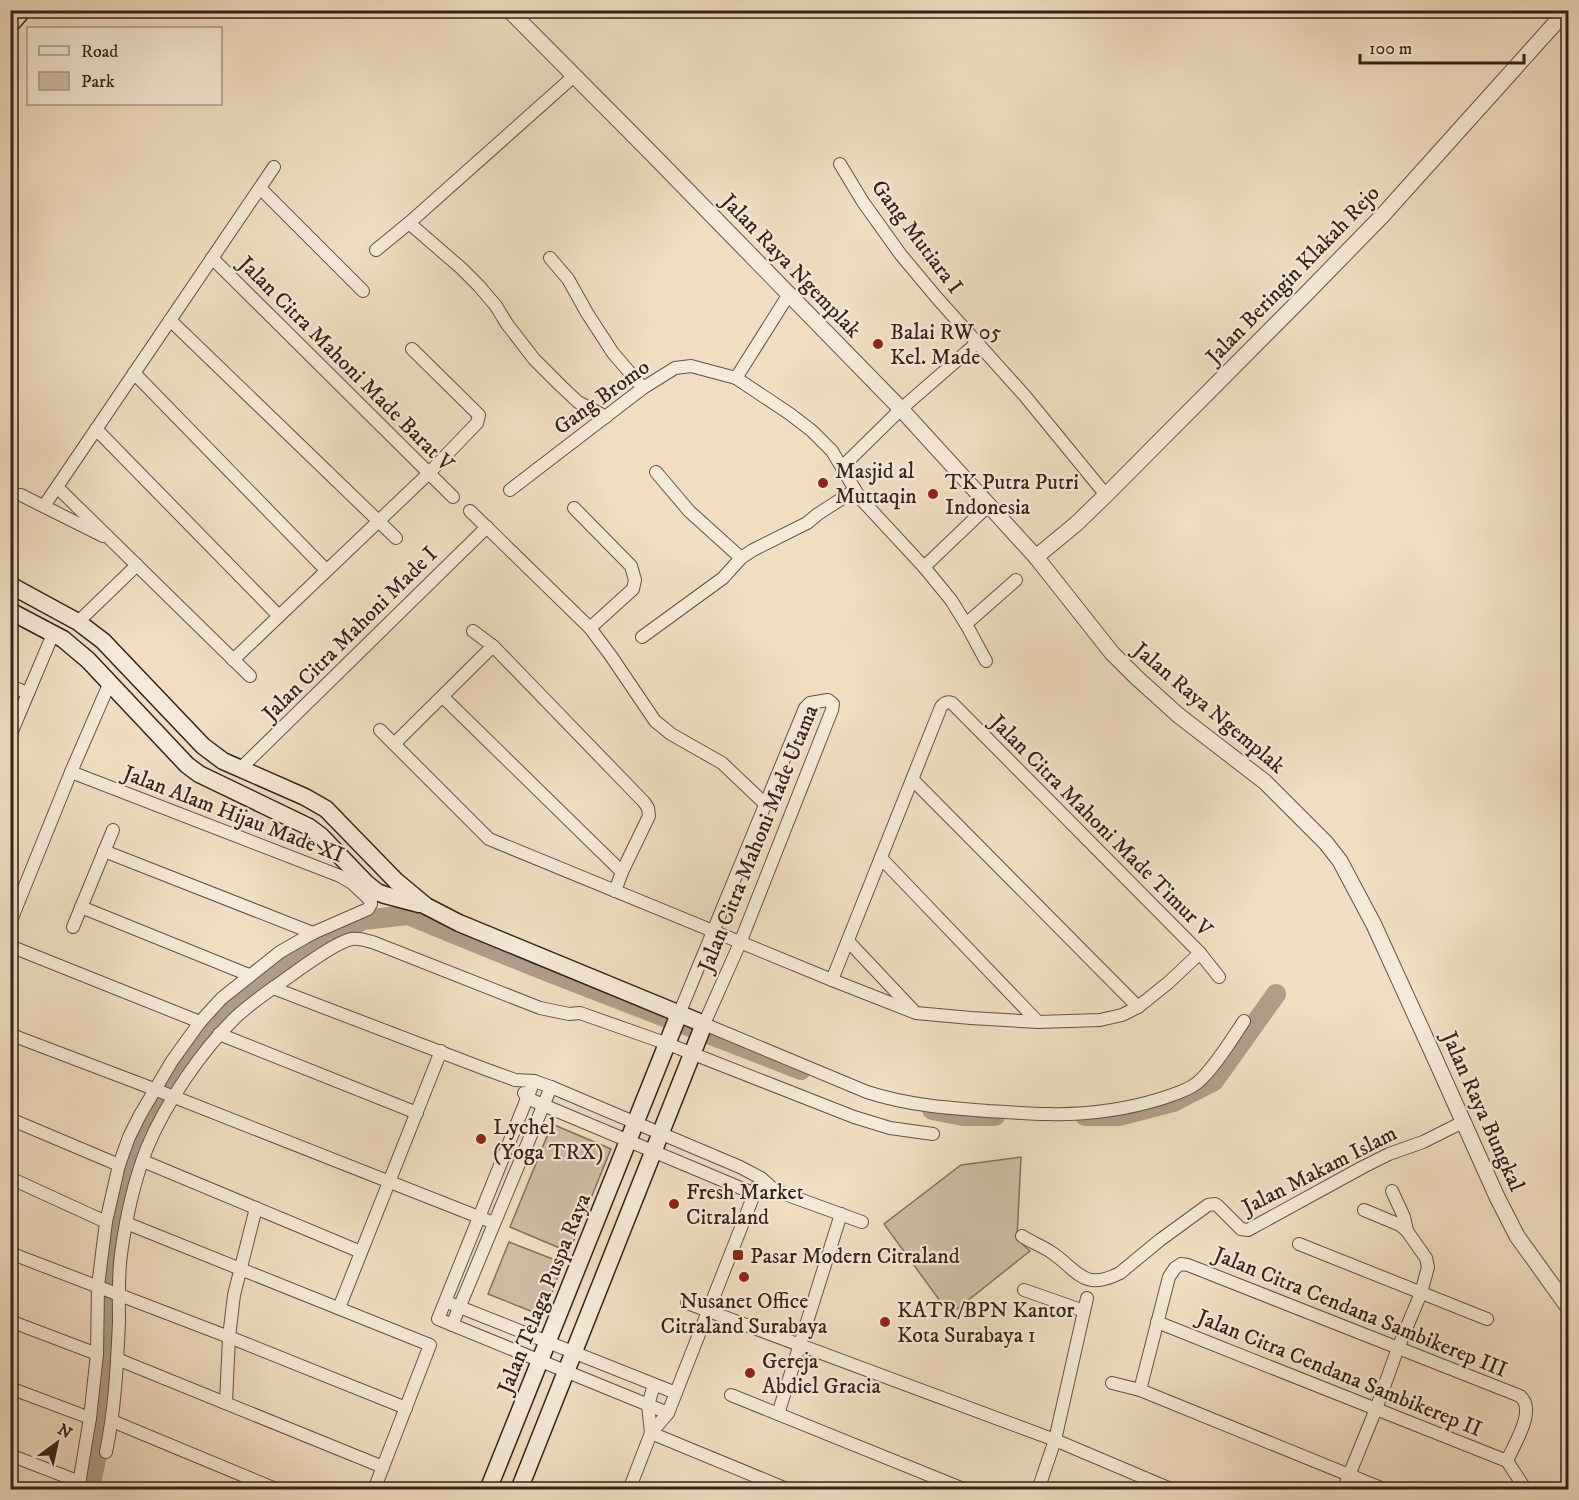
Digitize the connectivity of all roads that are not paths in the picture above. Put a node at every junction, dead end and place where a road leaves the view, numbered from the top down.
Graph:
1 (23, 10) edge
2 (509, 10) edge
3 (1567, 10) edge
4 (10, 25) edge
5 (574, 76) junction
6 (840, 164) dead end
7 (274, 167) dead end
8 (260, 188) junction
9 (409, 223) junction
10 (376, 250) dead end
11 (212, 258) junction
12 (550, 258) dead end
13 (363, 291) dead end
14 (789, 294) junction
15 (170, 320) junction
16 (978, 342) junction
17 (412, 349) dead end
18 (134, 373) junction
19 (736, 378) junction
20 (643, 388) junction
21 (902, 408) junction
22 (606, 417) junction
23 (96, 429) junction
24 (842, 467) junction
25 (656, 472) dead end
26 (429, 473) junction
27 (57, 487) junction
28 (510, 490) dead end
29 (855, 490) junction
30 (21, 495) dead end
31 (1106, 495) junction
32 (453, 497) dead end
33 (44, 506) junction
34 (988, 506) junction
35 (574, 508) dead end
36 (470, 511) dead end
37 (378, 521) junction
38 (487, 527) junction
39 (396, 538) dead end
40 (113, 542) junction
41 (1036, 557) junction
42 (741, 558) junction
43 (137, 565) junction
44 (924, 567) junction
45 (326, 570) junction
46 (1016, 580) dead end
47 (10, 585) edge
48 (10, 611) edge
49 (279, 616) junction
50 (78, 622) junction
51 (966, 624) junction
52 (590, 628) junction
53 (473, 631) dead end
54 (52, 634) junction
55 (642, 637) dead end
56 (493, 646) junction
57 (233, 660) junction
58 (986, 661) dead end
59 (250, 676) dead end
60 (110, 682) junction
61 (10, 686) edge
62 (28, 693) junction
63 (443, 697) junction
64 (380, 730) dead end
65 (10, 736) edge
66 (394, 744) junction
67 (240, 769) junction
68 (71, 772) junction
69 (912, 780) junction
70 (765, 804) junction
71 (113, 830) dead end
72 (104, 851) junction
73 (881, 858) junction
74 (622, 872) junction
75 (396, 881) junction
76 (615, 891) junction
77 (385, 896) junction
78 (426, 906) junction
79 (81, 907) junction
80 (10, 923) edge
81 (1374, 925) joint
82 (73, 927) dead end
83 (713, 932) junction
84 (313, 933) junction
85 (848, 941) junction
86 (740, 943) junction
87 (10, 946) edge
88 (1200, 953) junction
89 (249, 975) junction
90 (1220, 977) dead end
91 (832, 980) junction
92 (273, 988) junction
93 (1138, 1007) junction
94 (916, 1013) junction
95 (678, 1017) junction
96 (200, 1022) junction
97 (1038, 1022) junction
98 (1244, 1022) dead end
99 (703, 1027) junction
100 (219, 1034) junction
101 (13, 1037) edge
102 (669, 1042) junction
103 (441, 1052) junction
104 (693, 1052) junction
105 (515, 1080) junction
106 (534, 1081) junction
107 (551, 1087) junction
108 (165, 1093) junction
109 (527, 1098) junction
110 (543, 1105) junction
111 (417, 1113) junction
112 (10, 1119) edge
113 (636, 1122) junction
114 (1463, 1122) junction
115 (661, 1133) junction
116 (933, 1134) dead end
117 (628, 1141) junction
118 (653, 1152) junction
119 (143, 1161) junction
120 (119, 1165) junction
121 (740, 1167) junction
122 (10, 1178) edge
123 (761, 1178) junction
124 (389, 1182) junction
125 (733, 1185) junction
126 (774, 1190) junction
127 (1392, 1191) dead end
128 (755, 1194) junction
129 (256, 1208) junction
130 (1364, 1210) dead end
131 (841, 1214) junction
132 (479, 1217) junction
133 (106, 1222) junction
134 (862, 1222) dead end
135 (126, 1223) junction
136 (494, 1223) junction
137 (1407, 1231) junction
138 (1022, 1236) dead end
139 (1299, 1244) dead end
140 (361, 1252) junction
141 (10, 1253) edge
142 (240, 1269) junction
143 (101, 1287) junction
144 (1024, 1290) dead end
145 (1421, 1293) junction
146 (118, 1294) junction
147 (1087, 1298) dead end
148 (445, 1302) junction
149 (687, 1303) dead end
150 (459, 1307) junction
151 (1569, 1307) edge
152 (339, 1308) junction
153 (708, 1311) junction
154 (1084, 1311) junction
155 (1487, 1319) dead end
156 (10, 1321) edge
157 (1157, 1322) junction
158 (452, 1325) junction
159 (229, 1337) junction
160 (548, 1342) junction
161 (801, 1345) junction
162 (1398, 1348) junction
163 (573, 1353) junction
164 (97, 1354) junction
165 (117, 1359) junction
166 (540, 1361) junction
167 (566, 1371) junction
168 (1112, 1383) dead end
169 (654, 1385) junction
170 (10, 1388) edge
171 (1140, 1390) junction
172 (676, 1394) junction
173 (730, 1395) dead end
174 (226, 1403) junction
175 (648, 1405) junction
176 (406, 1408) junction
177 (1376, 1409) junction
178 (668, 1413) junction
179 (778, 1414) junction
180 (90, 1418) junction
181 (112, 1421) junction
182 (651, 1433) junction
183 (1055, 1440) junction
184 (106, 1452) dead end
185 (10, 1455) edge
186 (1507, 1461) junction
187 (383, 1467) junction
188 (1348, 1473) junction
189 (79, 1486) edge
190 (278, 1490) edge
191 (374, 1490) edge
192 (488, 1490) edge
193 (519, 1490) edge
194 (629, 1490) edge
195 (789, 1490) edge
196 (966, 1490) edge
197 (1038, 1490) edge
198 (1173, 1490) edge
199 (1343, 1490) edge
200 (1386, 1490) edge
201 (1526, 1490) edge

1 - 4 main road
2 - 5 street, Jalan Raya Ngemplak
3 - 31 street, Jalan Beringin Klakah Rejo
5 - 9 street
5 - 14 street, Jalan Raya Ngemplak
6 - 16 street, Gang Mutiara I
7 - 8 street
8 - 11 street
8 - 13 street
9 - 10 street
9 - 22 street
11 - 15 street
11 - 26 street, Jalan Citra Mahoni Made Barat V
12 - 20 street
14 - 19 street
14 - 21 street, Jalan Raya Ngemplak
15 - 18 street
15 - 37 street
16 - 21 street
16 - 31 street, Gang Mutiara I
17 - 26 street
18 - 23 street
18 - 45 street
19 - 20 street, Gang Bromo
19 - 24 street, Gang Bromo
20 - 22 street, Gang Bromo
21 - 24 street
21 - 34 street, Jalan Raya Ngemplak
22 - 28 street, Gang Bromo
23 - 27 street
23 - 49 street
24 - 29 street, Gang Bromo
25 - 42 street
26 - 32 street, Jalan Citra Mahoni Made Barat V
26 - 37 street
27 - 33 street
27 - 40 street
29 - 42 street
29 - 44 street, Gang Bromo
30 - 33 street
31 - 41 street, Jalan Beringin Klakah Rejo
33 - 40 street
34 - 41 street, Jalan Raya Ngemplak
34 - 44 street
35 - 52 street
36 - 38 street
37 - 39 street
37 - 45 street
38 - 52 street
38 - 67 street, Jalan Citra Mahoni Made I
40 - 43 street
41 - 81 street, Jalan Raya Ngemplak
42 - 55 street
43 - 50 street
43 - 57 street
44 - 51 street, Gang Bromo
45 - 49 street
46 - 51 street
47 - 50 main road
48 - 54 main road
49 - 57 street
50 - 67 main road
51 - 58 street, Gang Bromo
52 - 70 street
53 - 56 street
54 - 60 main road
54 - 62 street
56 - 63 street
56 - 74 street
57 - 59 street
60 - 68 street
60 - 77 main road
61 - 62 street
62 - 65 street
63 - 66 street
63 - 74 street
64 - 66 street
66 - 76 street
67 - 75 main road
68 - 80 street
68 - 84 street, Jalan Alam Hijau Made XI
69 - 73 street
69 - 88 street, Jalan Citra Mahoni Made Timur V
69 - 93 street
70 - 83 street, Jalan Citra Mahoni Made Utama
70 - 86 street, Jalan Citra Mahoni Made Utama
71 - 72 street
72 - 79 street
72 - 84 street
73 - 85 street
73 - 97 street
74 - 76 street
75 - 77 main road
75 - 78 main road
76 - 83 street
77 - 78 main road
78 - 95 main road
79 - 82 street
79 - 89 street
81 - 114 street, Jalan Raya Bungkal
83 - 86 street
83 - 95 street, Jalan Citra Mahoni Made Utama
84 - 89 street
85 - 91 street
85 - 94 street
86 - 91 street
86 - 99 street, Jalan Citra Mahoni Made Utama
87 - 96 street
88 - 90 street, Jalan Citra Mahoni Made Timur V
88 - 93 street
89 - 96 street
91 - 94 street
92 - 100 street
92 - 102 street
92 - 103 street
93 - 97 street
94 - 97 street
95 - 99 main road
95 - 102 main road, Jalan Telaga Puspa Raya
96 - 108 street
98 - 99 street
99 - 104 main road
100 - 108 street
100 - 111 street
101 - 108 street
102 - 104 street
102 - 113 main road, Jalan Telaga Puspa Raya
103 - 105 street
103 - 111 street
104 - 115 main road
104 - 116 street
105 - 106 street
105 - 109 street
106 - 107 street
106 - 109 street
107 - 110 street
107 - 113 street
108 - 119 street
108 - 120 street
108 - 124 street
109 - 110 street
109 - 132 street
110 - 117 street
110 - 136 street
111 - 124 street
112 - 120 street
113 - 115 street
113 - 117 main road, Jalan Telaga Puspa Raya
114 - 138 street, Jalan Makam Islam
114 - 151 street, Jalan Raya Bungkal
115 - 118 main road
115 - 121 street
117 - 118 street
117 - 160 main road, Jalan Telaga Puspa Raya
118 - 125 street
118 - 163 main road
119 - 129 street
119 - 135 street
120 - 133 street
121 - 123 street
121 - 125 street
122 - 133 street
123 - 126 street
123 - 128 street
124 - 132 street
124 - 140 street
125 - 128 street
126 - 128 street
126 - 131 street
127 - 137 street
128 - 153 street
129 - 140 street
129 - 142 street
130 - 137 street
131 - 134 street
131 - 161 street
132 - 136 street
132 - 148 street
133 - 143 street
135 - 142 street
135 - 146 street
136 - 150 street
137 - 145 street
139 - 145 street
140 - 152 street
141 - 143 street
142 - 152 street
142 - 159 street
143 - 146 street
143 - 164 street
144 - 154 street
145 - 155 street
145 - 162 street
146 - 159 street
146 - 165 street
147 - 154 street
148 - 150 street
148 - 158 street
149 - 153 street
150 - 158 street
150 - 160 street
152 - 176 street
153 - 161 street
153 - 172 street
154 - 183 street
156 - 164 street
157 - 162 street, Jalan Citra Cendana Sambikerep III
157 - 171 street
157 - 177 street, Jalan Citra Cendana Sambikerep II
158 - 166 street
159 - 174 street
159 - 176 street
160 - 163 street
160 - 166 main road, Jalan Telaga Puspa Raya
161 - 179 street
161 - 183 street
162 - 177 street
162 - 186 street, Jalan Citra Cendana Sambikerep III
163 - 167 main road
163 - 169 street
164 - 180 street
165 - 174 street
165 - 181 street
166 - 167 street
166 - 192 main road, Jalan Telaga Puspa Raya
167 - 175 street
167 - 193 main road
168 - 171 street
169 - 172 street
169 - 175 street
170 - 180 street
171 - 188 street
172 - 178 street
173 - 179 street
174 - 187 street
175 - 178 street
175 - 182 street
176 - 187 street
177 - 186 street, Jalan Citra Cendana Sambikerep II
177 - 188 street
178 - 182 street
179 - 196 street
180 - 189 street
181 - 184 street
181 - 190 street
182 - 194 street
182 - 195 street
183 - 197 street
183 - 198 street
185 - 189 street
186 - 201 street
187 - 191 street
188 - 199 street
188 - 200 street

